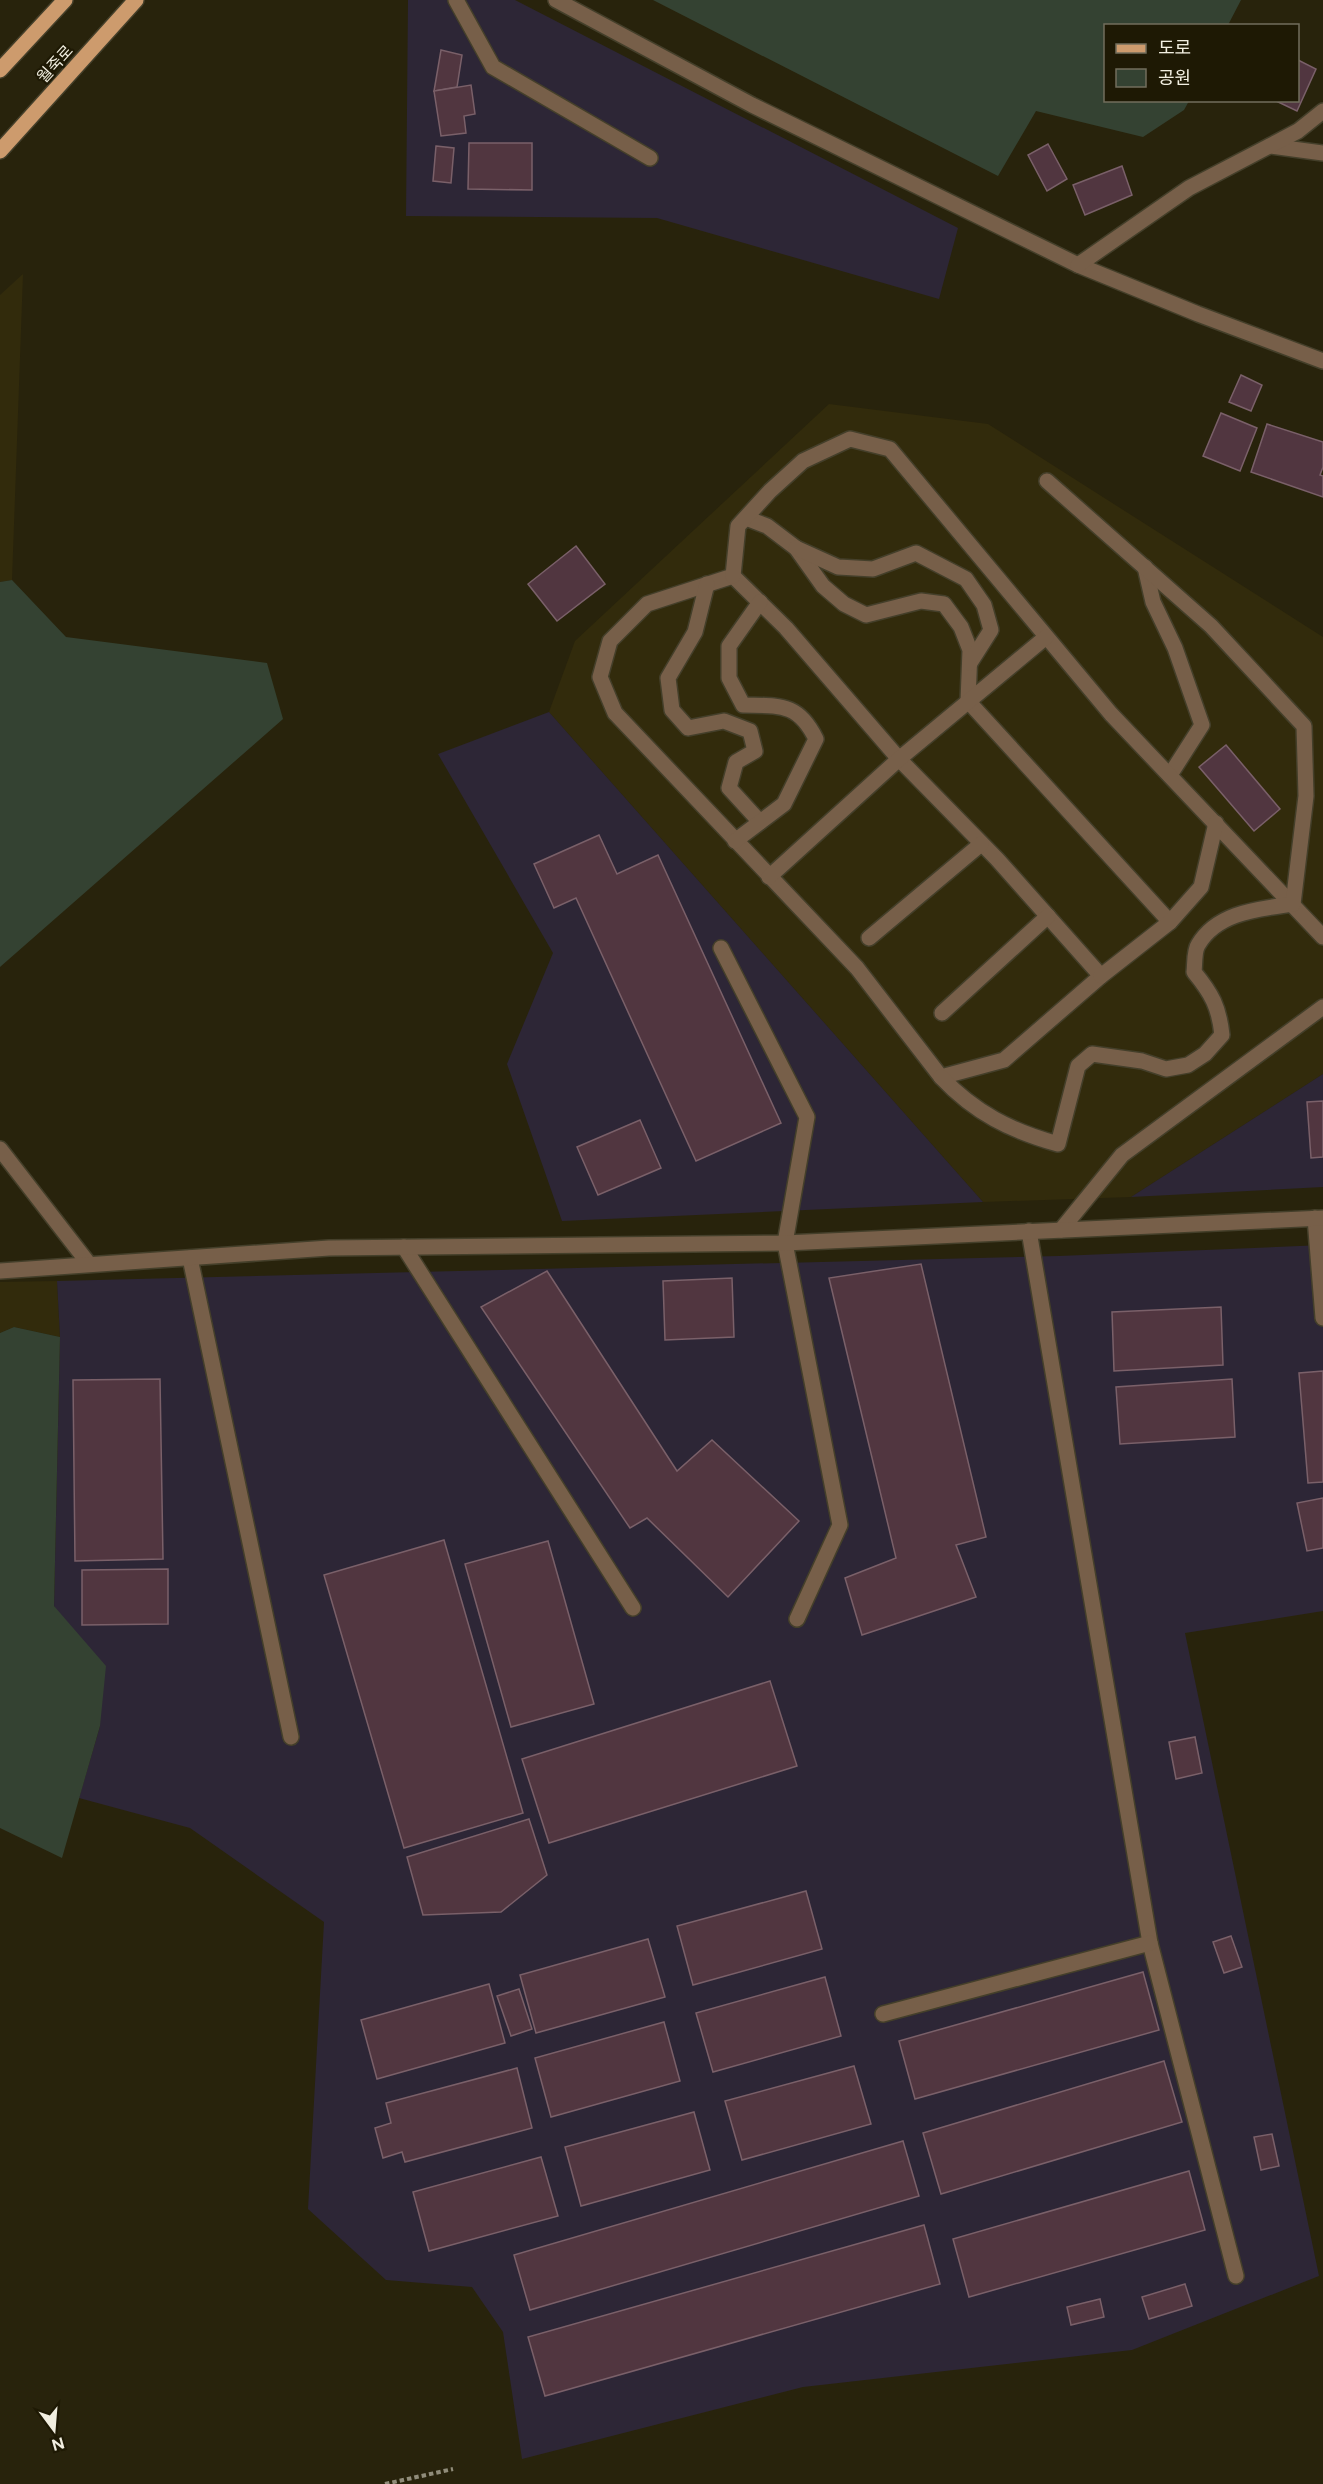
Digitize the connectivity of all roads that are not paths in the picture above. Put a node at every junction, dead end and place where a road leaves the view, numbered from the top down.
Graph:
1 (65, 0) edge
2 (136, 0) edge
3 (456, 0) edge
4 (556, 0) edge
5 (0, 70) edge
6 (1323, 111) edge
7 (1270, 146) junction
8 (0, 151) edge
9 (1323, 153) edge
10 (650, 158) dead end
11 (1078, 265) junction
12 (1323, 361) edge
13 (1047, 481) dead end
14 (746, 518) junction
15 (796, 548) junction
16 (1145, 567) junction
17 (733, 576) junction
18 (706, 584) junction
19 (760, 602) junction
20 (1046, 637) junction
21 (970, 664) junction
22 (968, 701) junction
23 (899, 759) junction
24 (1170, 775) junction
25 (760, 822) junction
26 (1216, 823) junction
27 (735, 841) junction
28 (981, 844) junction
29 (770, 877) junction
30 (1293, 904) junction
31 (1048, 916) junction
32 (1170, 922) junction
33 (1323, 937) edge
34 (869, 938) dead end
35 (721, 948) dead end
36 (1101, 976) junction
37 (1323, 1007) edge
38 (942, 1013) dead end
39 (941, 1077) junction
40 (0, 1149) edge
41 (1319, 1218) edge
42 (1061, 1230) junction
43 (1029, 1231) junction
44 (785, 1243) junction
45 (404, 1247) junction
46 (190, 1258) junction
47 (89, 1264) junction
48 (22, 1269) junction
49 (0, 1270) edge
50 (0, 1281) edge
51 (1323, 1318) edge
52 (633, 1608) dead end
53 (797, 1619) dead end
54 (291, 1737) dead end
55 (1150, 1943) junction
56 (883, 2014) dead end
57 (1236, 2276) dead end

1 - 5 main road
2 - 8 main road, 월죽로
3 - 10 street
4 - 11 street
6 - 7 street
7 - 9 street
7 - 11 street
11 - 12 street
13 - 16 street
14 - 15 street
14 - 17 street
14 - 20 street
15 - 21 street
15 - 21 street
16 - 24 street
16 - 30 street
17 - 18 street
17 - 19 street
18 - 25 street
18 - 27 street
19 - 23 street
19 - 25 street
20 - 22 street
20 - 24 street
21 - 22 street
22 - 23 street
22 - 32 street
23 - 28 street
23 - 29 street
24 - 26 street
25 - 27 street
26 - 30 street
26 - 32 street
27 - 29 street
28 - 31 street
28 - 34 street
29 - 39 street
30 - 33 street
30 - 39 street
31 - 36 street
31 - 38 street
32 - 36 street
35 - 44 street
36 - 39 street
37 - 42 street
40 - 47 street
41 - 42 street
41 - 51 street
42 - 43 street
43 - 44 street
43 - 55 street
44 - 45 street
44 - 53 street
45 - 46 street
45 - 52 street
46 - 47 street
46 - 54 street
47 - 48 street
48 - 49 street
48 - 50 street
55 - 56 street
55 - 57 street

